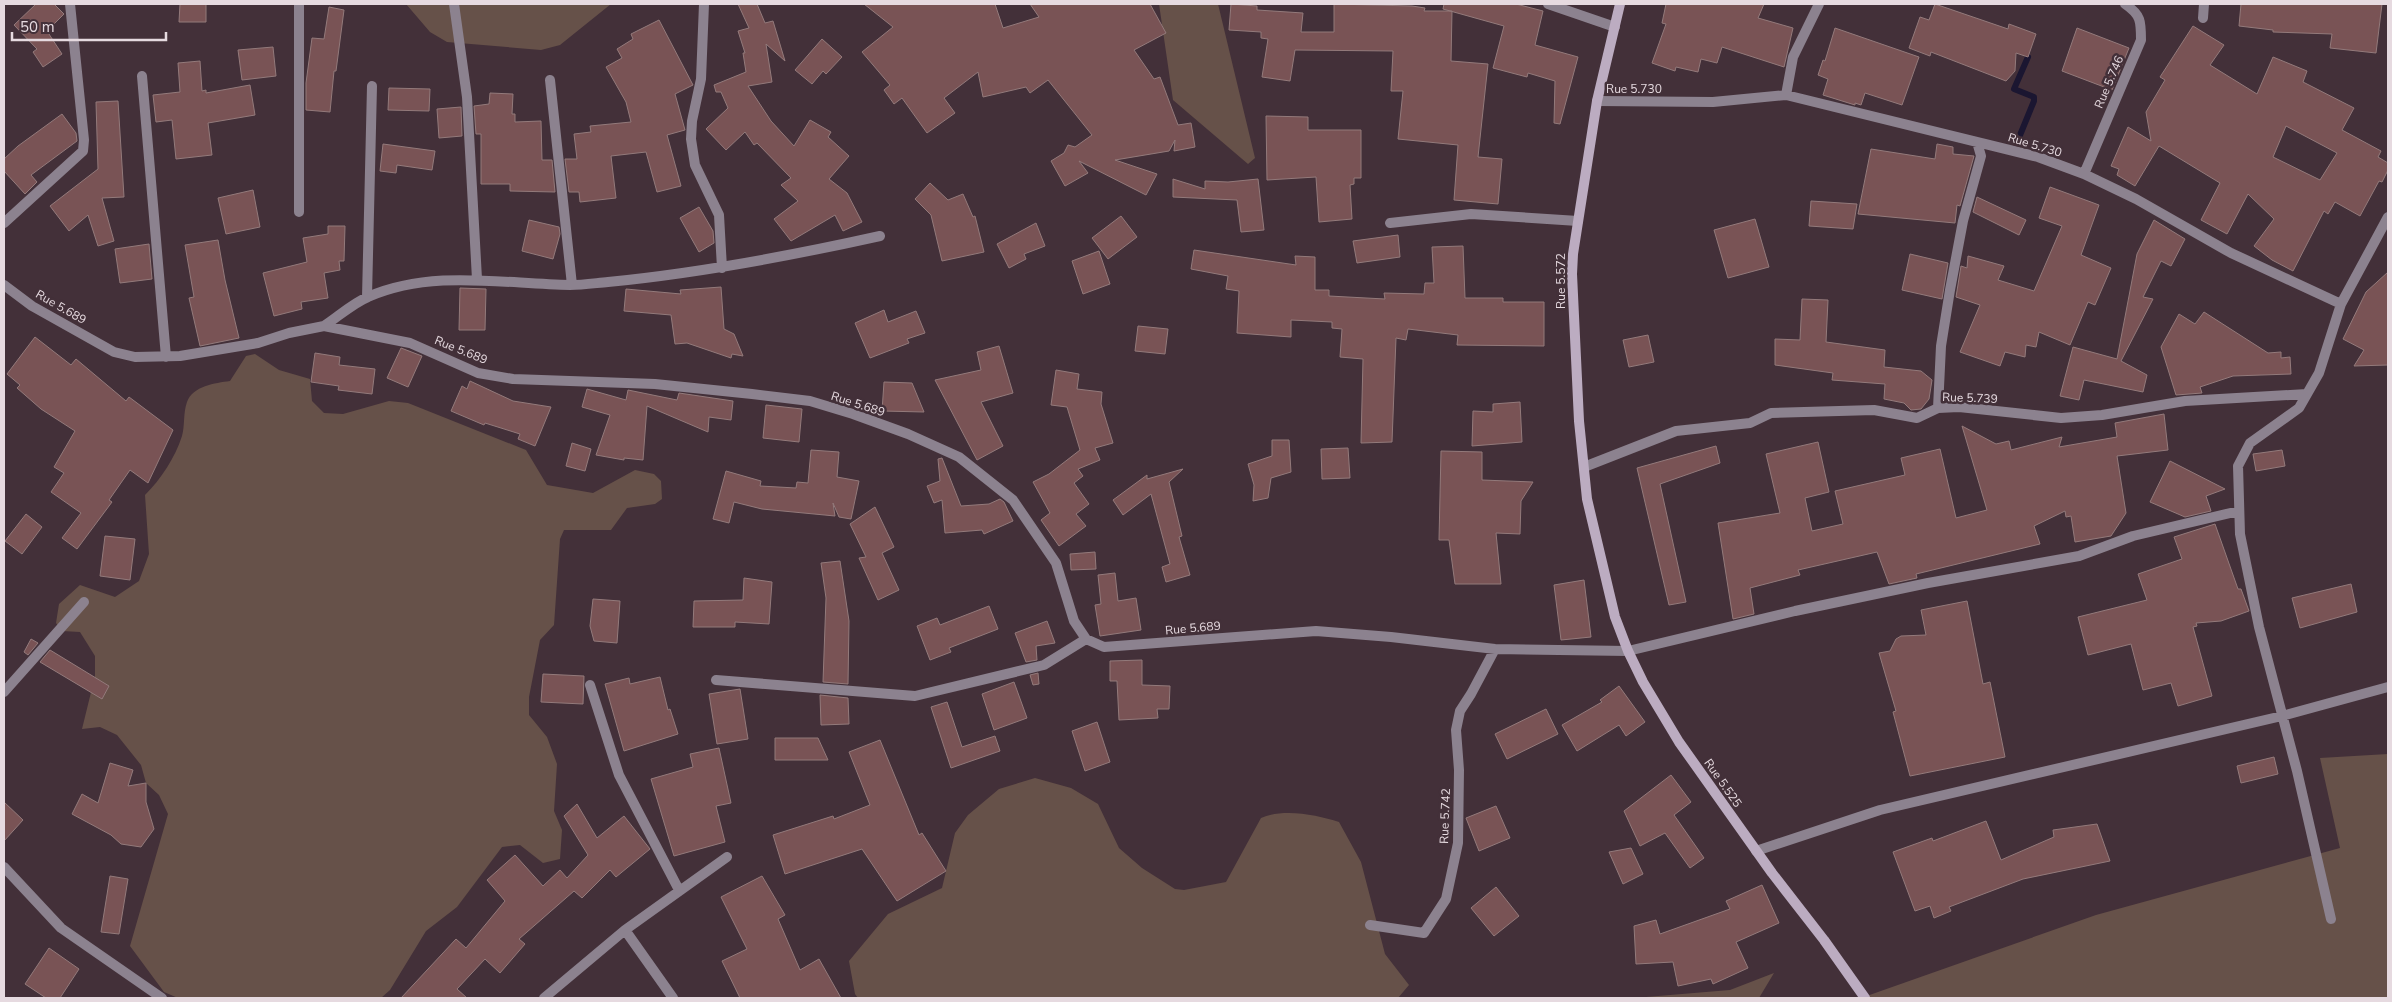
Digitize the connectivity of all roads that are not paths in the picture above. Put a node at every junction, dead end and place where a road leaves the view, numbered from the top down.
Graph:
1 (70, 4) edge
2 (299, 4) edge
3 (454, 4) edge
4 (704, 4) edge
5 (1548, 4) edge
6 (1620, 4) edge
7 (1819, 4) edge
8 (2125, 4) edge
9 (2204, 4) edge
10 (2202, 18) dead end
11 (1615, 27) junction
12 (142, 76) dead end
13 (550, 80) dead end
14 (372, 86) dead end
15 (1786, 95) junction
16 (1597, 101) junction
17 (1977, 142) junction
18 (2084, 174) junction
19 (299, 212) dead end
20 (2388, 217) edge
21 (1578, 220) junction
22 (4, 223) edge
23 (1390, 223) dead end
24 (880, 236) dead end
25 (722, 268) junction
26 (477, 279) junction
27 (4, 285) edge
28 (572, 285) junction
29 (368, 297) junction
30 (2341, 304) junction
31 (324, 326) junction
32 (166, 357) junction
33 (2307, 394) junction
34 (1938, 408) junction
35 (1584, 467) junction
36 (2239, 511) junction
37 (1602, 561) joint
38 (84, 602) dead end
39 (1086, 640) junction
40 (1495, 649) junction
41 (1628, 651) junction
42 (716, 680) dead end
43 (590, 685) dead end
44 (2388, 687) edge
45 (4, 692) edge
46 (2282, 716) junction
47 (1756, 851) junction
48 (726, 857) dead end
49 (4, 867) edge
50 (679, 890) junction
51 (2331, 919) dead end
52 (1370, 925) dead end
53 (625, 930) junction
54 (162, 998) edge
55 (544, 998) edge
56 (673, 998) edge
57 (1865, 998) edge

1 - 22 street
2 - 19 street
3 - 26 street
4 - 25 street
5 - 11 street
6 - 11 street, Rue 5.572
7 - 15 street
8 - 18 street, Rue 5.746
9 - 10 street
11 - 16 street, Rue 5.572
12 - 32 street
13 - 28 street
14 - 29 street
15 - 16 street, Rue 5.730
15 - 17 street, Rue 5.730
16 - 21 street, Rue 5.572
17 - 18 street, Rue 5.730
17 - 34 street
18 - 30 street, Rue 5.730
20 - 30 street
21 - 23 street
21 - 35 street, Rue 5.572
24 - 25 street
25 - 28 street
26 - 28 street
26 - 29 street
27 - 32 street, Rue 5.689
29 - 31 street
30 - 33 street
31 - 32 street, Rue 5.689
31 - 39 street, Rue 5.689
33 - 34 street, Rue 5.739
33 - 36 street
34 - 35 street, Rue 5.739
35 - 37 street, Rue 5.572
36 - 41 street, Rue 5.689
36 - 46 street
37 - 41 street, Rue 5.525
38 - 45 street
39 - 40 street, Rue 5.689
39 - 42 street
40 - 41 street, Rue 5.689
40 - 52 street, Rue 5.742
41 - 47 street, Rue 5.525
43 - 50 street
44 - 46 street
46 - 47 street
46 - 51 street
47 - 57 street, Rue 5.525
48 - 50 street
49 - 54 street
50 - 53 street
53 - 55 street
53 - 56 street

